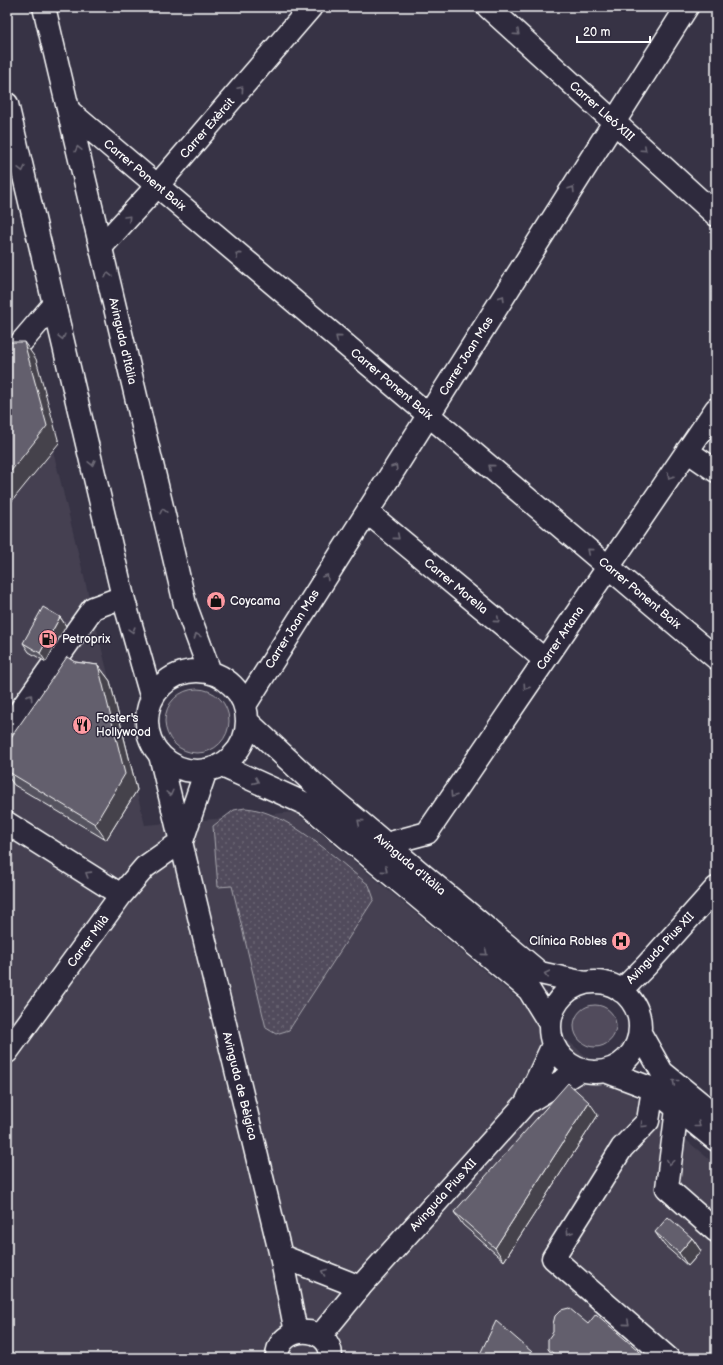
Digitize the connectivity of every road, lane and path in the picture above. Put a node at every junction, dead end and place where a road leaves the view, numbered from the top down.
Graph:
1 (44, 7) edge
2 (311, 7) edge
3 (488, 7) edge
4 (687, 7) edge
5 (7, 104) edge
6 (69, 111) junction
7 (614, 122) junction
8 (157, 186) junction
9 (716, 215) edge
10 (101, 247) junction
11 (54, 304) junction
12 (7, 359) edge
13 (716, 409) edge
14 (428, 415) junction
15 (687, 451) junction
16 (716, 471) edge
17 (367, 512) junction
18 (608, 567) junction
19 (123, 597) junction
20 (716, 658) edge
21 (544, 660) junction
22 (210, 672) junction
23 (152, 699) junction
24 (246, 713) junction
25 (7, 728) edge
26 (160, 755) junction
27 (213, 768) junction
28 (7, 823) edge
29 (182, 841) junction
30 (386, 844) junction
31 (716, 888) edge
32 (122, 895) junction
33 (585, 983) junction
34 (621, 991) junction
35 (640, 1033) junction
36 (552, 1035) junction
37 (7, 1052) edge
38 (580, 1070) junction
39 (605, 1071) junction
40 (653, 1089) junction
41 (526, 1103) junction
42 (678, 1109) junction
43 (716, 1116) edge
44 (716, 1140) edge
45 (716, 1231) edge
46 (280, 1256) junction
47 (360, 1287) junction
48 (296, 1332) junction
49 (320, 1336) junction
50 (277, 1358) edge
51 (331, 1358) edge
52 (668, 1358) edge

1 - 6 street, Avinguda d'Itàlia
8 -> 2 street, Carrer Exèrcit
3 -> 7 street, Carrer Lleó XIII
4 - 7 street, Carrer Joan Mas
5 -> 11 street
6 - 8 street, Carrer Ponent Baix
10 -> 6 street, Avinguda d'Itàlia
7 -> 9 street, Carrer Lleó XIII
14 -> 7 street, Carrer Joan Mas
10 -> 8 street, Carrer Exèrcit
14 -> 8 street, Carrer Ponent Baix
22 -> 10 street, Avinguda d'Itàlia
11 - 12 street
11 -> 19 street
13 - 15 street, Carrer Artana
17 -> 14 street, Carrer Joan Mas
18 -> 14 street, Carrer Ponent Baix
15 - 16 street
15 -> 18 street, Carrer Artana
17 -> 21 street, Carrer Morella
24 -> 17 street, Carrer Joan Mas
18 - 20 street, Carrer Ponent Baix
18 - 21 street, Carrer Artana
19 -> 23 street
25 -> 19 street
21 -> 30 street, Carrer Artana
22 - 23 street
22 - 24 street
23 - 26 street
24 - 27 street
30 -> 24 street, Avinguda d'Itàlia
26 - 27 street
26 -> 29 street, Avinguda de Bèlgica
27 - 29 street
27 -> 36 street, Avinguda d'Itàlia
32 -> 28 street
29 - 32 street, Carrer Milà
29 - 46 street, Avinguda de Bèlgica
33 -> 30 street, Avinguda d'Itàlia
31 - 34 street, Avinguda Pius XII
32 - 37 street, Carrer Milà
33 - 34 street
33 - 36 street
34 - 35 street
35 - 39 street
43 -> 35 street
36 - 38 street
36 - 41 street, Avinguda Pius XII
38 - 39 street
38 - 41 street, Avinguda Pius XII
39 - 40 street
40 - 42 street
40 -> 52 street
41 - 47 street, Avinguda Pius XII
42 -> 44 street
42 -> 45 street
47 -> 46 street
46 - 48 street, Avinguda de Bèlgica
47 - 49 street, Avinguda Pius XII
48 - 49 street
48 - 50 street
49 - 51 street

